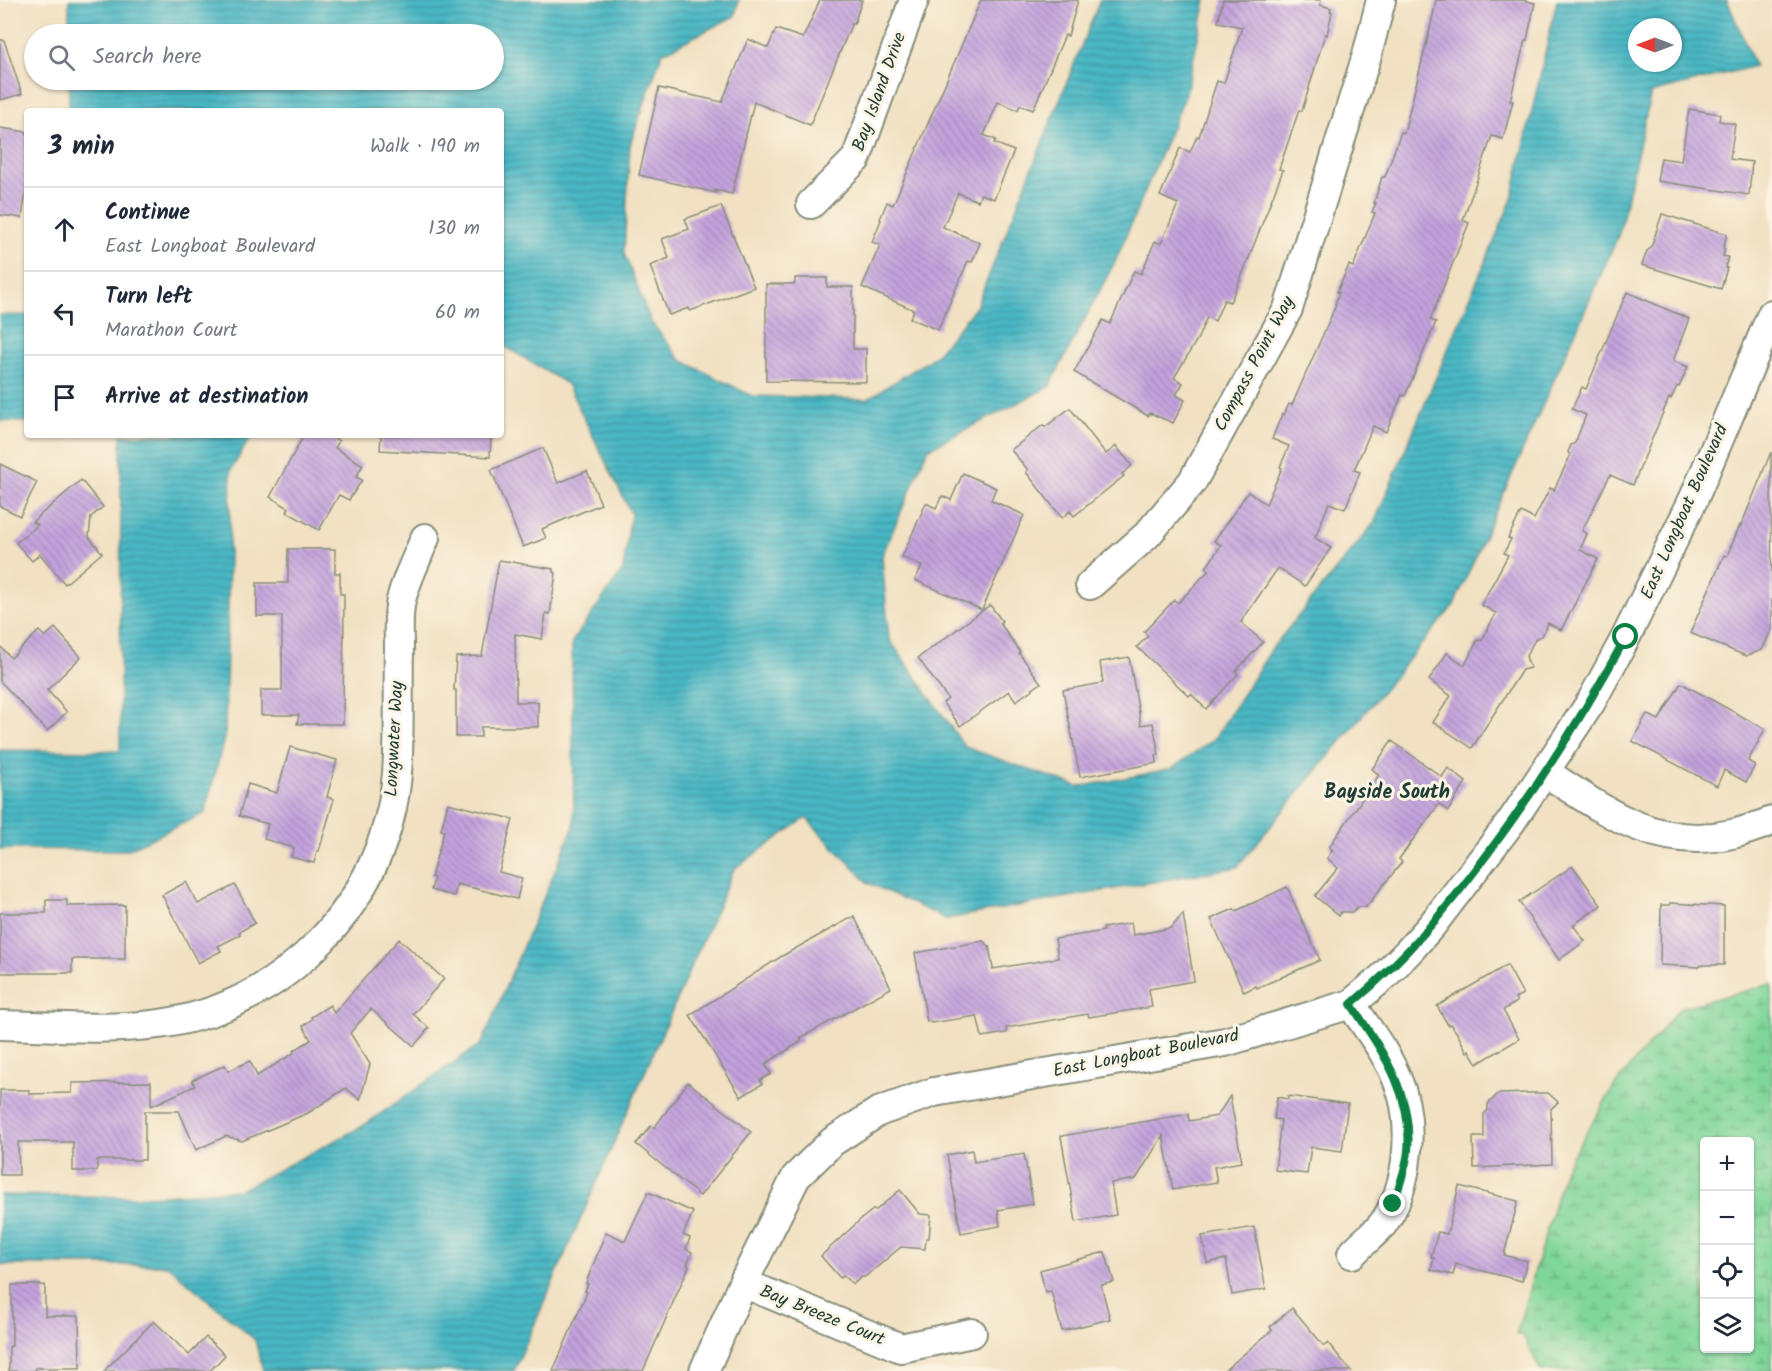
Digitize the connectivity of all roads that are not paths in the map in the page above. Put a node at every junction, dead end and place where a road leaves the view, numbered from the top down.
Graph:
1 (914, 0) edge
2 (1381, 0) edge
3 (811, 204) dead end
4 (1772, 314) edge
5 (425, 538) dead end
6 (1090, 585) dead end
7 (1545, 772) junction
8 (1772, 821) edge
9 (1351, 1004) junction
10 (0, 1025) edge
11 (1352, 1254) dead end
12 (743, 1283) junction
13 (972, 1333) dead end
14 (704, 1371) edge

1 - 3 street, Bay Island Drive
2 - 6 street, Compass Point Way
4 - 7 street, East Longboat Boulevard
5 - 10 street, Longwater Way
7 - 8 street
7 - 9 street, East Longboat Boulevard
9 - 11 street
9 - 12 street, East Longboat Boulevard
12 - 13 street, Bay Breeze Court
12 - 14 street, East Longboat Boulevard

